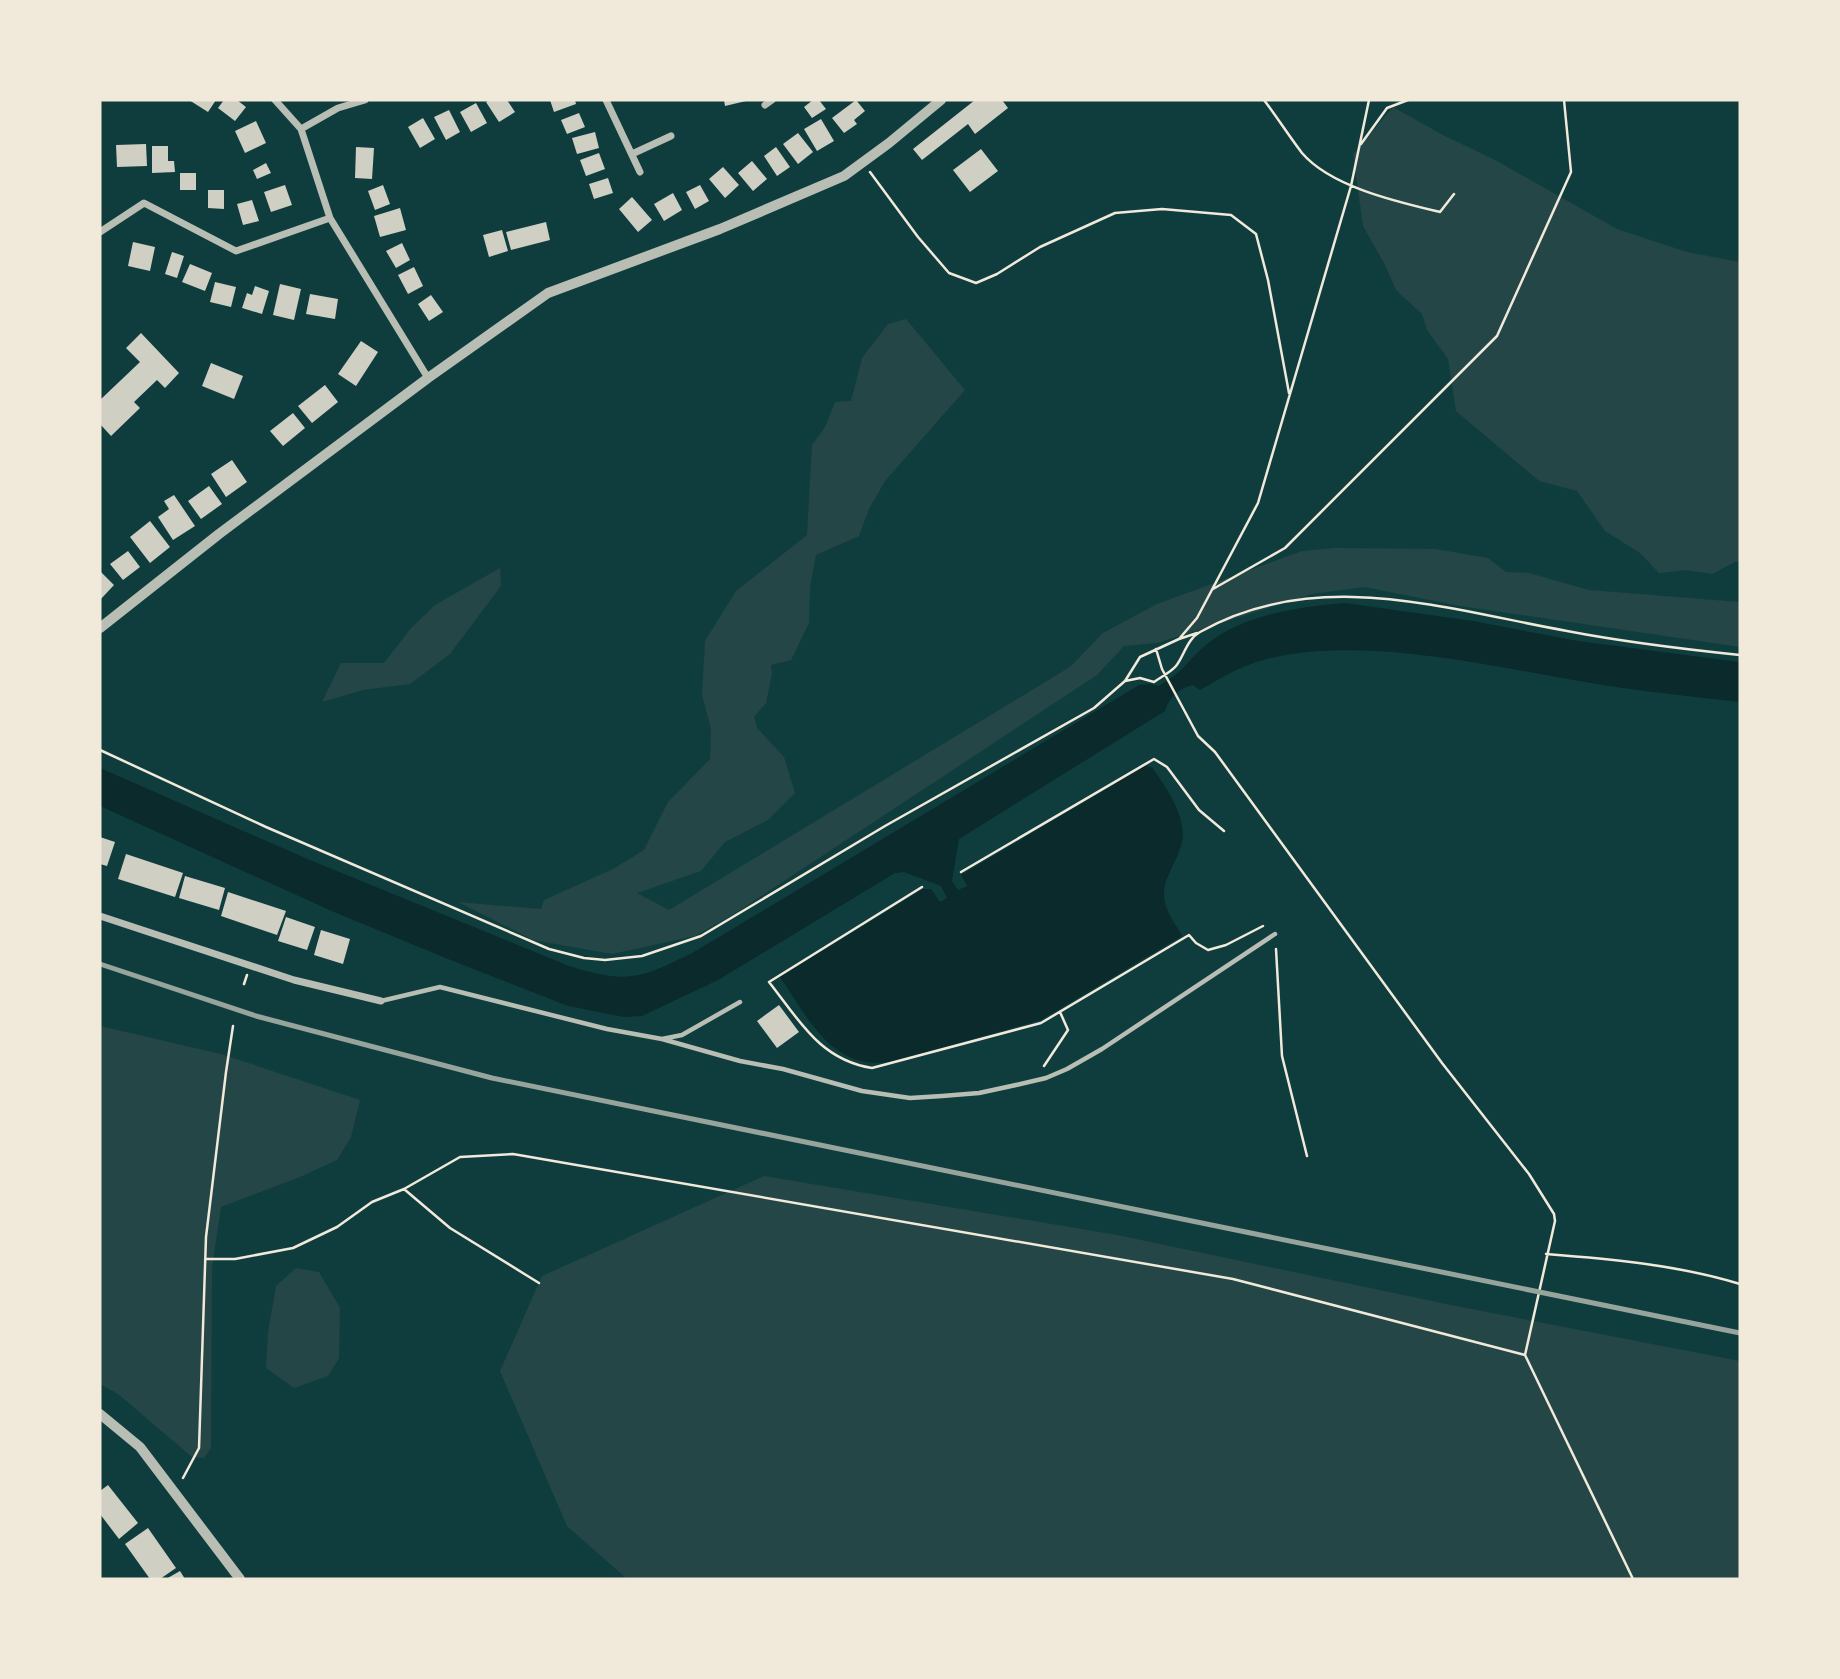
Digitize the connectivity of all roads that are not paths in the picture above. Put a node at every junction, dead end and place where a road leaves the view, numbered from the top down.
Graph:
1 (275, 100) edge
2 (365, 100) edge
3 (606, 100) edge
4 (941, 100) edge
5 (302, 129) junction
6 (671, 135) dead end
7 (632, 154) junction
8 (640, 172) dead end
9 (330, 218) junction
10 (100, 232) edge
11 (428, 378) junction
12 (100, 628) edge
13 (100, 916) edge
14 (1275, 934) dead end
15 (381, 1001) joint
16 (740, 1002) dead end
17 (662, 1039) junction
18 (100, 1414) edge
19 (240, 1579) edge

1 - 5 street
2 - 5 street
3 - 7 street
4 - 11 street
5 - 9 street
6 - 7 street
7 - 8 street
9 - 10 street
9 - 11 street
11 - 12 street
13 - 15 street
14 - 17 lane
15 - 17 lane
16 - 17 lane
18 - 19 street

